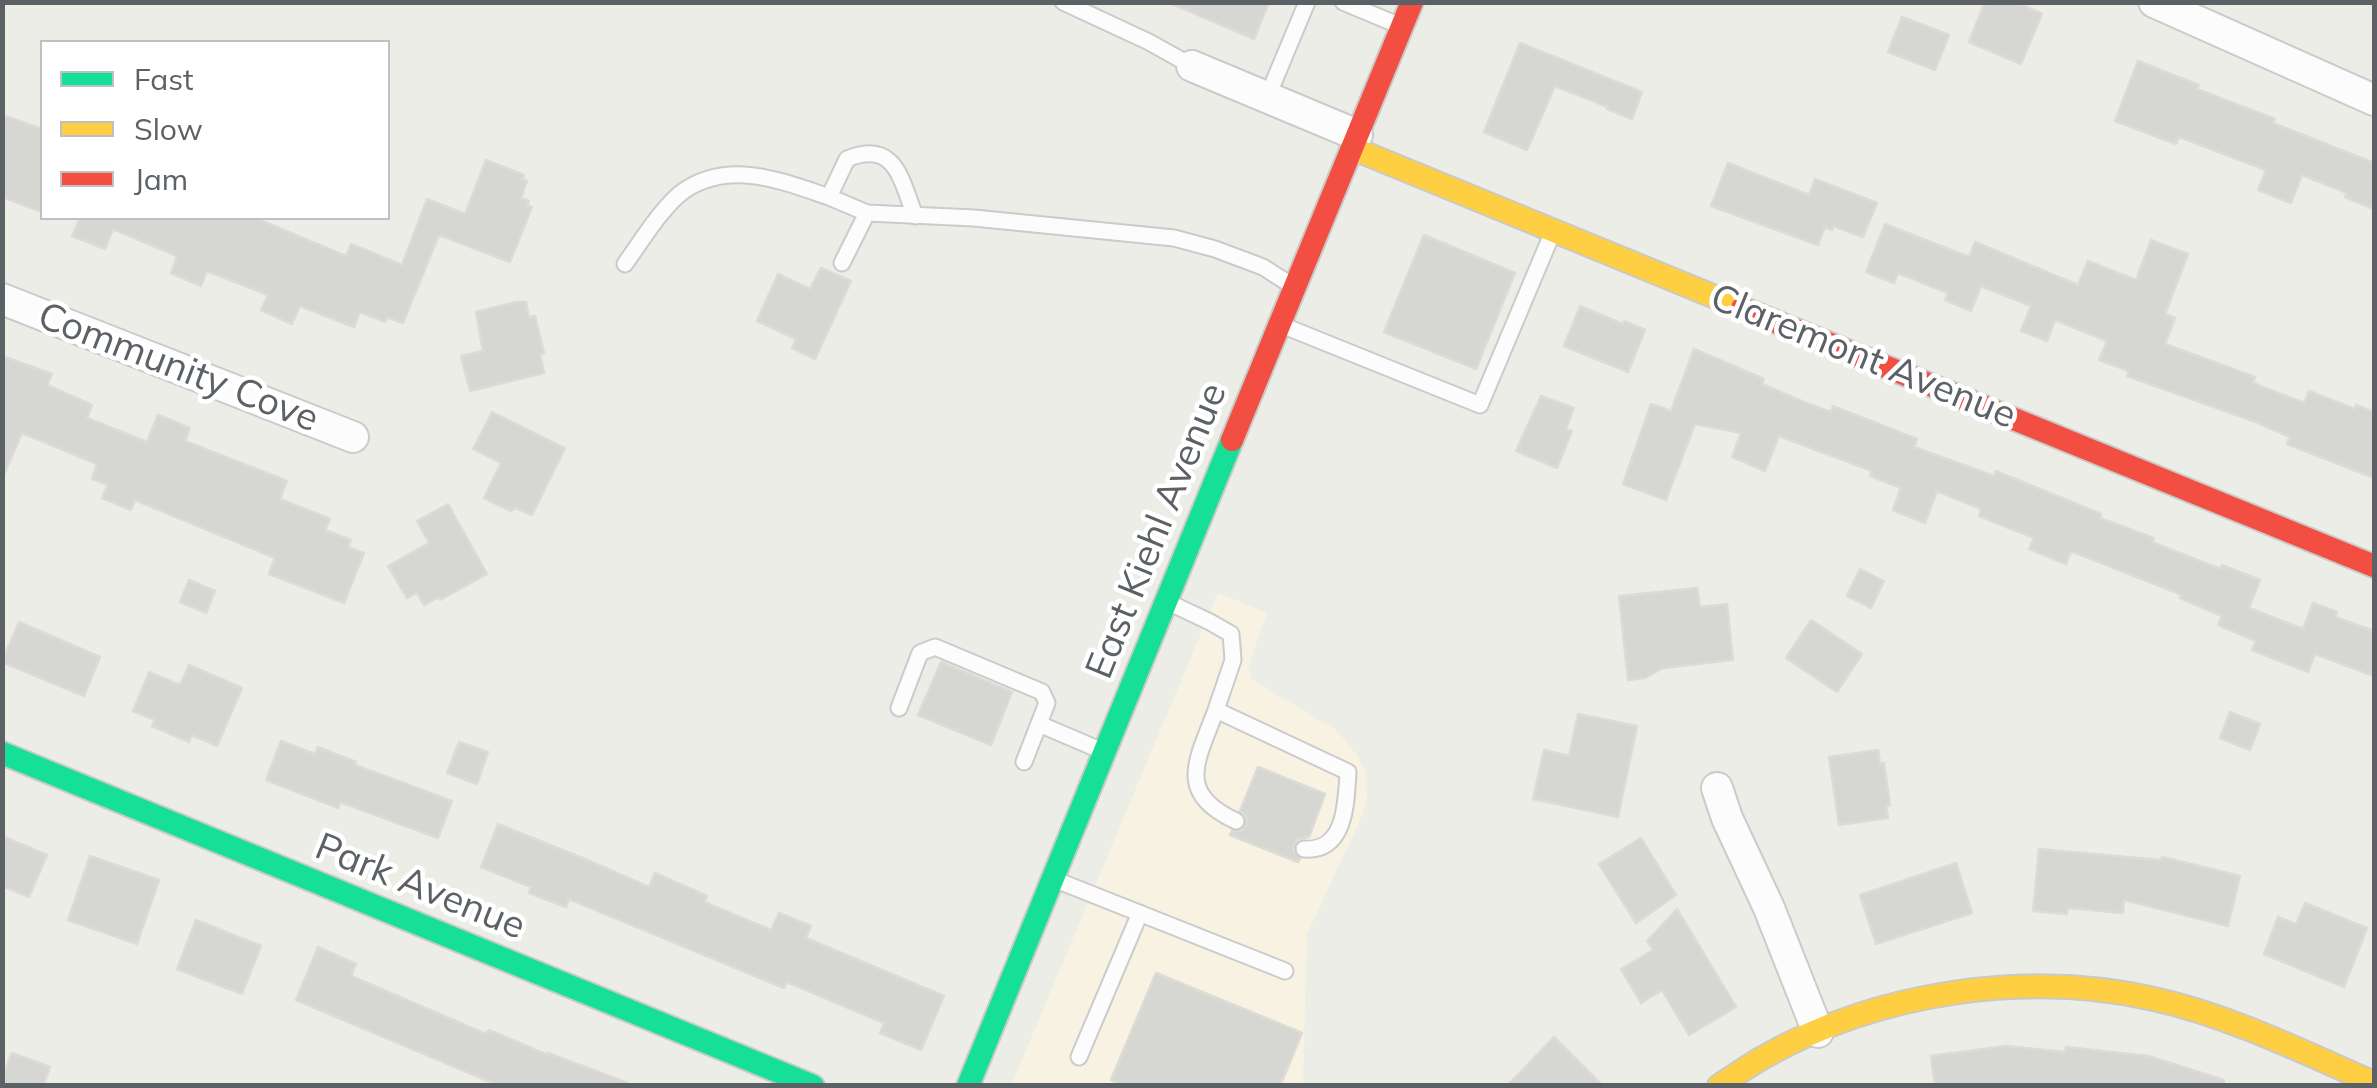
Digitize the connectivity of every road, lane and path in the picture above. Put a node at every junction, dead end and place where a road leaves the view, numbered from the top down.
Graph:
1 (1064, 2) edge
2 (1307, 2) edge
3 (1343, 2) edge
4 (1412, 2) edge
5 (2154, 2) edge
6 (1402, 26) junction
7 (1192, 66) joint
8 (1267, 98) junction
9 (2374, 100) edge
10 (1354, 142) junction
11 (829, 197) junction
12 (867, 213) junction
13 (915, 216) junction
14 (1553, 230) junction
15 (842, 263) dead end
16 (625, 264) dead end
17 (1295, 288) junction
18 (2, 300) edge
19 (1280, 324) junction
20 (353, 437) dead end
21 (2374, 566) edge
22 (1166, 602) junction
23 (900, 708) dead end
24 (1216, 710) junction
25 (1039, 724) junction
26 (1104, 752) junction
27 (2, 753) edge
28 (1024, 762) dead end
29 (1718, 788) dead end
30 (1236, 821) dead end
31 (1304, 848) dead end
32 (1053, 879) junction
33 (1140, 913) junction
34 (1285, 971) dead end
35 (1818, 1032) junction
36 (1079, 1057) dead end
37 (2374, 1082) edge
38 (813, 1086) edge
39 (968, 1086) edge
40 (1719, 1086) edge

1 - 7 lane
2 - 8 lane
3 - 6 lane
4 - 6 street, East Kiehl Avenue
5 - 9 street
6 - 10 street, East Kiehl Avenue
7 - 8 street, Claremont Avenue
8 - 10 street, Claremont Avenue
10 - 14 street, Claremont Avenue
10 - 17 street, East Kiehl Avenue
11 - 12 lane
11 - 13 lane
11 - 16 lane
12 - 13 lane
12 - 15 lane
13 - 17 lane
14 - 19 lane
14 - 21 street, Claremont Avenue
17 - 19 street, East Kiehl Avenue
18 - 20 street, Community Cove
19 - 22 street, East Kiehl Avenue
22 - 24 lane
22 - 26 street, East Kiehl Avenue
23 - 25 lane
24 - 30 lane
24 - 31 lane
25 - 26 lane
25 - 28 lane
26 - 32 street, East Kiehl Avenue
27 - 38 street, Park Avenue
29 - 35 street
32 - 33 lane
32 - 39 street, East Kiehl Avenue
33 - 34 lane
33 - 36 lane
35 - 37 street
35 - 40 street

